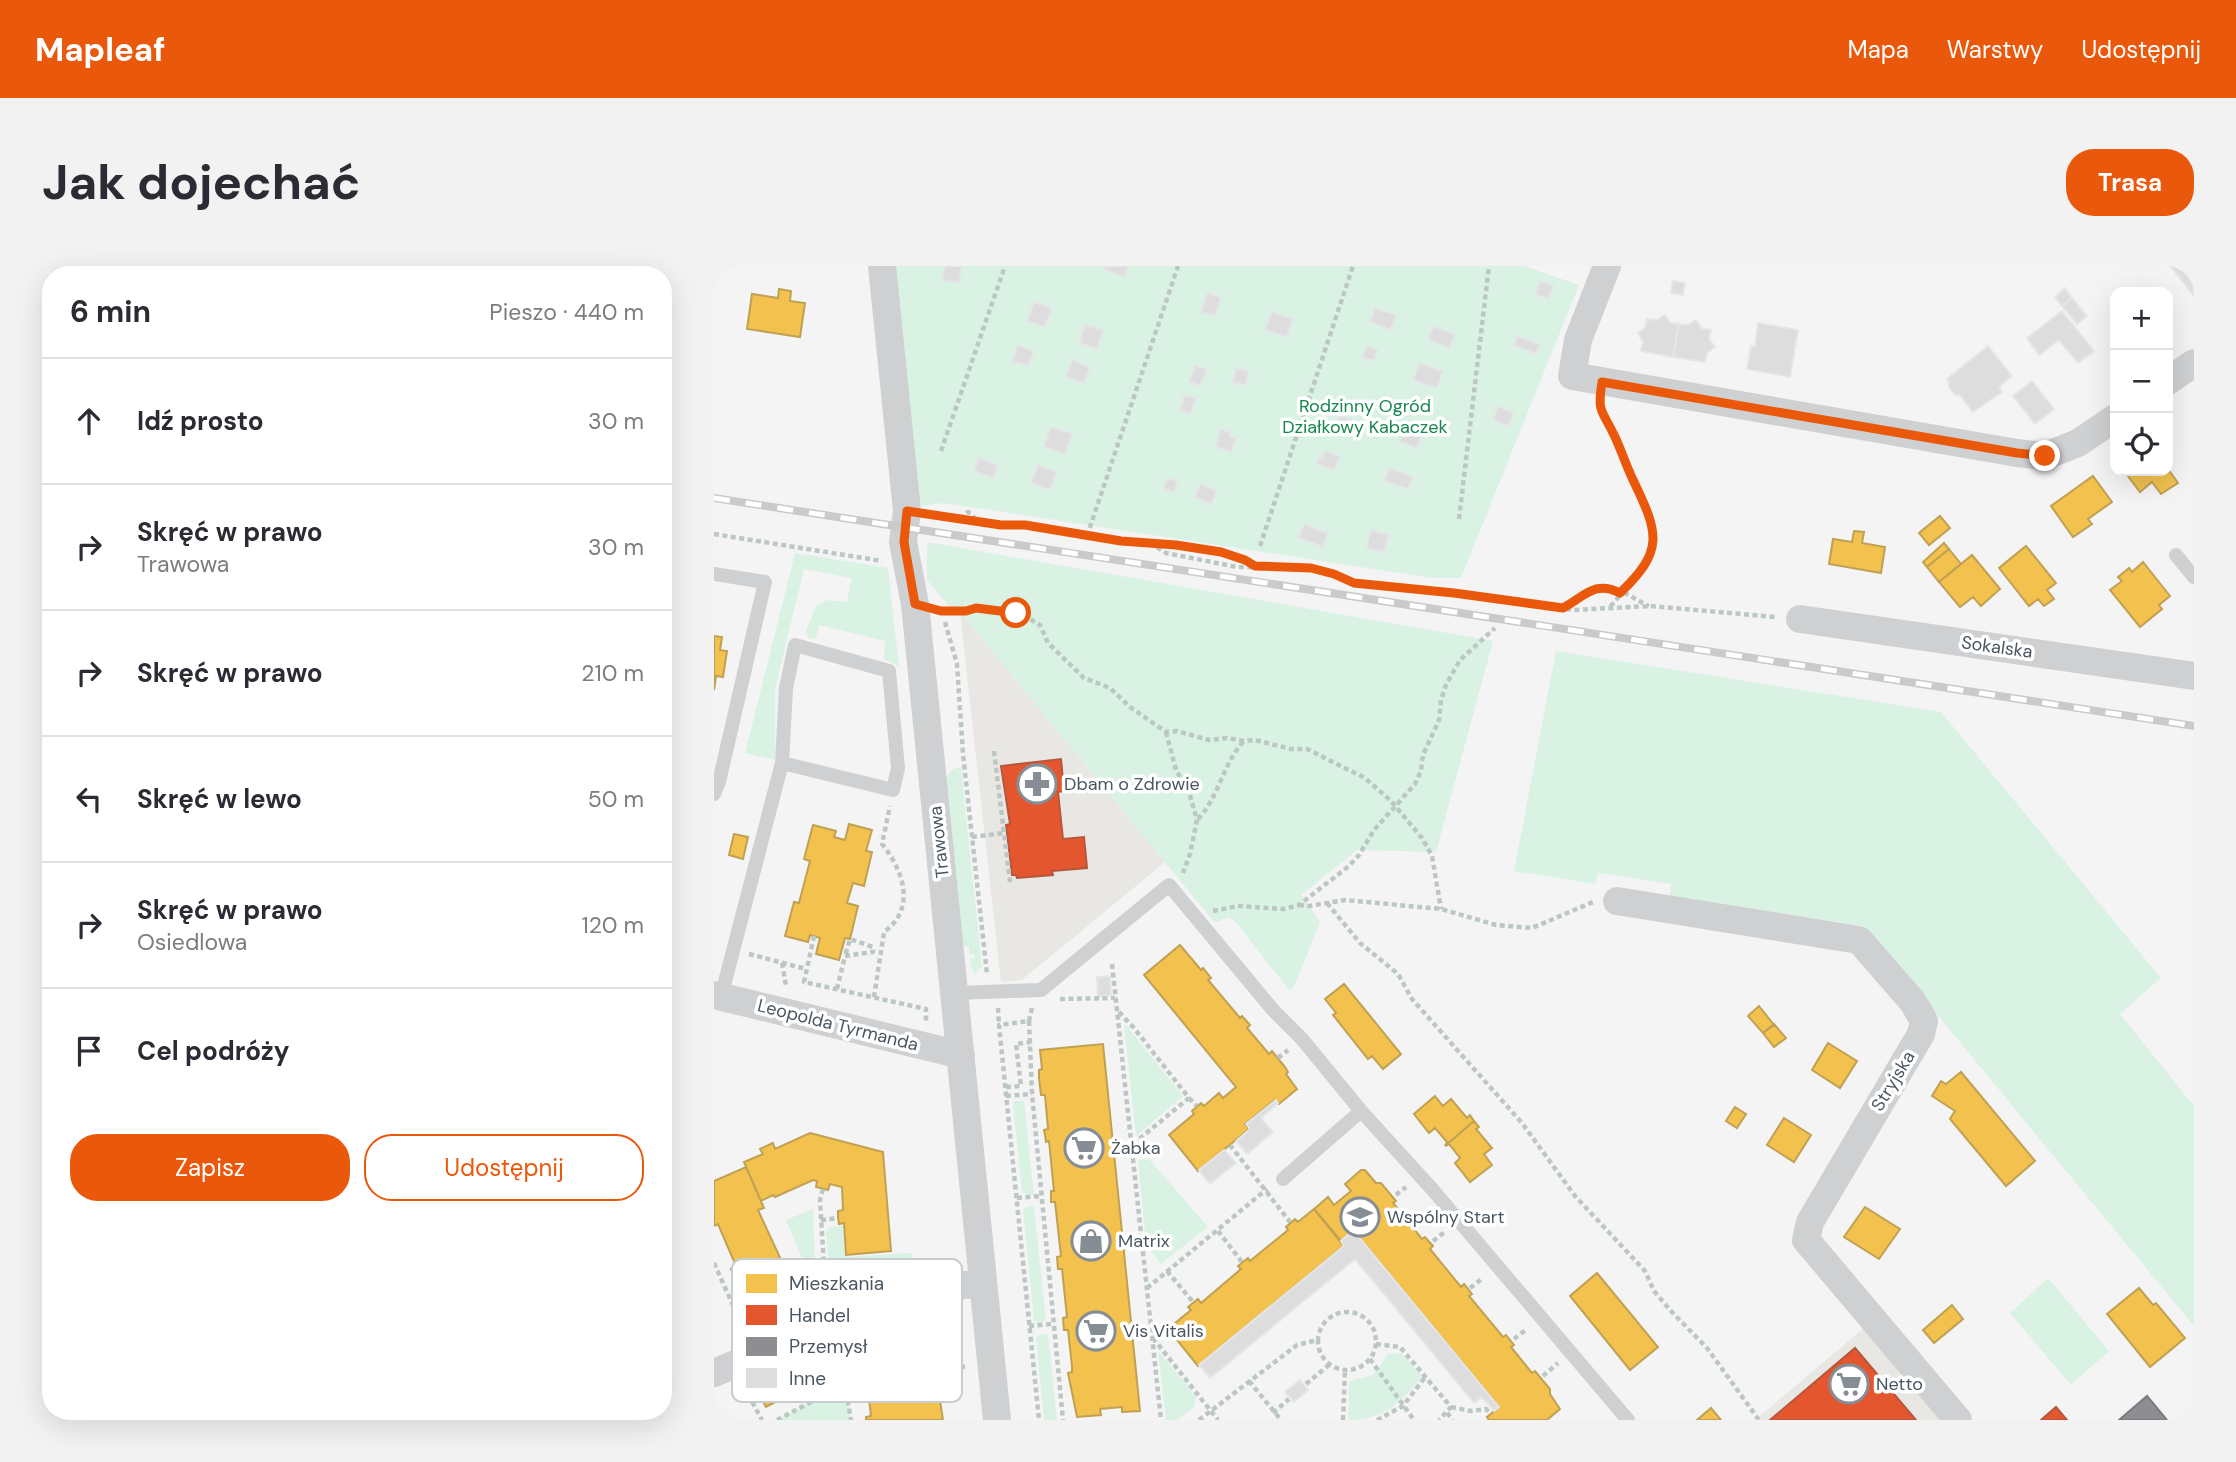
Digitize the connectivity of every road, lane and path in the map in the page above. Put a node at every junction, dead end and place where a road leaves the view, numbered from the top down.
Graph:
1 (882, 266) edge
2 (1004, 266) edge
3 (1178, 266) edge
4 (1353, 266) edge
5 (1489, 266) edge
6 (1607, 266) edge
7 (2194, 363) edge
8 (2173, 378) edge
9 (1602, 382) junction
10 (2110, 421) edge
11 (941, 452) dead end
12 (907, 511) junction
13 (1459, 519) dead end
14 (714, 534) edge
15 (1087, 536) junction
16 (1152, 544) junction
17 (1259, 546) dead end
18 (2176, 555) dead end
19 (878, 562) dead end
20 (1255, 566) junction
21 (714, 574) edge
22 (2194, 577) edge
23 (1620, 593) junction
24 (1650, 606) junction
25 (1610, 607) junction
26 (928, 608) junction
27 (1563, 608) junction
28 (1800, 619) joint
29 (1495, 628) dead end
30 (2194, 676) edge
31 (1166, 732) junction
32 (1244, 741) junction
33 (994, 751) dead end
34 (782, 763) junction
35 (893, 790) junction
36 (714, 794) edge
37 (1395, 805) junction
38 (1197, 820) junction
39 (1004, 833) junction
40 (972, 837) junction
41 (1010, 882) dead end
42 (1172, 888) junction
43 (1617, 901) joint
44 (1327, 903) junction
45 (1298, 905) junction
46 (1441, 909) junction
47 (1196, 917) junction
48 (814, 936) dead end
49 (734, 950) junction
50 (845, 956) junction
51 (1112, 964) dead end
52 (806, 969) junction
53 (837, 989) junction
54 (955, 993) junction
55 (997, 993) junction
56 (718, 996) edge
57 (874, 997) junction
58 (1082, 998) dead end
59 (1115, 998) junction
60 (1033, 1003) dead end
61 (926, 1009) dead end
62 (1118, 1011) junction
63 (1029, 1021) junction
64 (999, 1025) junction
65 (1031, 1042) junction
66 (961, 1055) junction
67 (1006, 1087) junction
68 (1032, 1094) junction
69 (1006, 1096) junction
70 (1189, 1098) junction
71 (1197, 1106) dead end
72 (1361, 1111) junction
73 (1132, 1144) junction
74 (1230, 1145) dead end
75 (1277, 1180) joint
76 (1408, 1186) dead end
77 (824, 1189) dead end
78 (1265, 1192) junction
79 (1396, 1195) dead end
80 (1041, 1196) junction
81 (1017, 1198) junction
82 (838, 1218) dead end
83 (821, 1220) junction
84 (1290, 1222) dead end
85 (1218, 1231) junction
86 (1446, 1231) dead end
87 (1433, 1241) dead end
88 (824, 1259) edge
89 (1242, 1262) dead end
90 (714, 1263) edge
91 (1167, 1271) junction
92 (1484, 1278) dead end
93 (723, 1282) junction
94 (983, 1283) junction
95 (716, 1285) dead end
96 (962, 1285) edge
97 (1470, 1288) dead end
98 (1147, 1289) junction
99 (1193, 1302) dead end
100 (732, 1303) edge
101 (1052, 1324) junction
102 (1030, 1326) junction
103 (1527, 1329) dead end
104 (1153, 1337) junction
105 (1514, 1339) dead end
106 (1317, 1340) junction
107 (1376, 1344) junction
108 (1370, 1359) junction
109 (1330, 1364) junction
110 (732, 1365) edge
111 (975, 1365) dead end
112 (1557, 1365) dead end
113 (962, 1367) edge
114 (1345, 1370) junction
115 (714, 1373) edge
116 (1426, 1376) junction
117 (1543, 1376) dead end
118 (1249, 1381) junction
119 (1307, 1384) dead end
120 (1290, 1399) dead end
121 (752, 1402) edge
122 (809, 1402) edge
123 (848, 1402) edge
124 (1403, 1406) junction
125 (1451, 1407) junction
126 (1212, 1411) junction
127 (1273, 1413) junction
128 (1447, 1413) junction
129 (1490, 1414) dead end
130 (762, 1420) edge
131 (777, 1420) edge
132 (850, 1420) edge
133 (997, 1420) edge
134 (1039, 1420) edge
135 (1063, 1420) edge
136 (1161, 1420) edge
137 (1199, 1420) edge
138 (1219, 1420) edge
139 (1281, 1420) edge
140 (1343, 1420) edge
141 (1377, 1420) edge
142 (1414, 1420) edge
143 (1439, 1420) edge
144 (1453, 1420) edge
145 (1628, 1420) edge
146 (1759, 1420) edge
147 (1958, 1420) edge

1 - 12 street, Trawowa
2 - 11 path
3 - 15 path
4 - 17 path
5 - 13 path
6 - 9 street
7 - 8 street
9 - 10 street
9 - 23 path
12 - 15 path
12 - 26 street, Trawowa
14 - 19 path
15 - 16 path
16 - 20 path
16 - 20 path
18 - 22 lane
20 - 27 path
21 - 36 lane
23 - 24 path
23 - 25 path
23 - 27 path
24 - 25 path
24 - 28 path
25 - 27 path
26 - 31 path
26 - 40 path
26 - 54 street, Trawowa
28 - 30 street, Sokalska
29 - 37 path
31 - 32 path
31 - 38 path
32 - 37 path
32 - 38 path
33 - 39 path
34 - 35 lane
34 - 35 lane
34 - 49 lane
35 - 57 path
37 - 45 path
37 - 46 path
38 - 42 path
39 - 40 path
39 - 41 path
40 - 55 path
42 - 47 lane
42 - 55 lane
43 - 46 path
43 - 147 street, Stryjska
44 - 45 path
44 - 46 path
44 - 146 path
45 - 47 path
47 - 72 lane
48 - 52 path
49 - 52 path
49 - 56 lane
50 - 50 path
50 - 53 path
51 - 59 path
52 - 53 path
53 - 57 path
54 - 55 lane
54 - 66 street, Trawowa
55 - 64 path
56 - 66 street, Leopolda Tyrmanda
57 - 61 path
58 - 59 path
59 - 62 path
60 - 63 path
62 - 70 path
62 - 73 path
63 - 64 path
63 - 65 path
64 - 67 path
65 - 67 path
65 - 68 path
66 - 94 street, Trawowa
67 - 69 path
68 - 69 path
68 - 80 path
69 - 81 path
70 - 71 path
70 - 73 path
72 - 75 lane
72 - 145 lane
73 - 98 path
74 - 78 path
75 - 78 path
76 - 79 path
77 - 83 path
78 - 84 path
78 - 85 path
80 - 81 path
80 - 101 path
81 - 102 path
82 - 83 path
83 - 88 path
85 - 89 path
85 - 91 path
86 - 87 path
90 - 93 path
91 - 98 path
91 - 99 path
92 - 97 path
93 - 95 path
93 - 100 path
94 - 96 street
94 - 133 street, Trawowa
98 - 104 path
101 - 102 path
101 - 135 path
102 - 134 path
103 - 105 path
104 - 126 path
104 - 136 path
106 - 107 path
106 - 109 path
106 - 118 path
107 - 108 path
107 - 116 path
108 - 114 path
108 - 124 path
109 - 114 path
109 - 119 path
110 - 115 street
111 - 113 path
112 - 117 path
114 - 140 path
116 - 124 path
116 - 125 path
118 - 126 path
118 - 127 path
120 - 127 path
121 - 130 path
122 - 131 path
123 - 132 path
124 - 141 path
124 - 142 path
125 - 128 path
125 - 129 path
126 - 137 path
126 - 138 path
127 - 139 path
128 - 143 path
128 - 144 path

